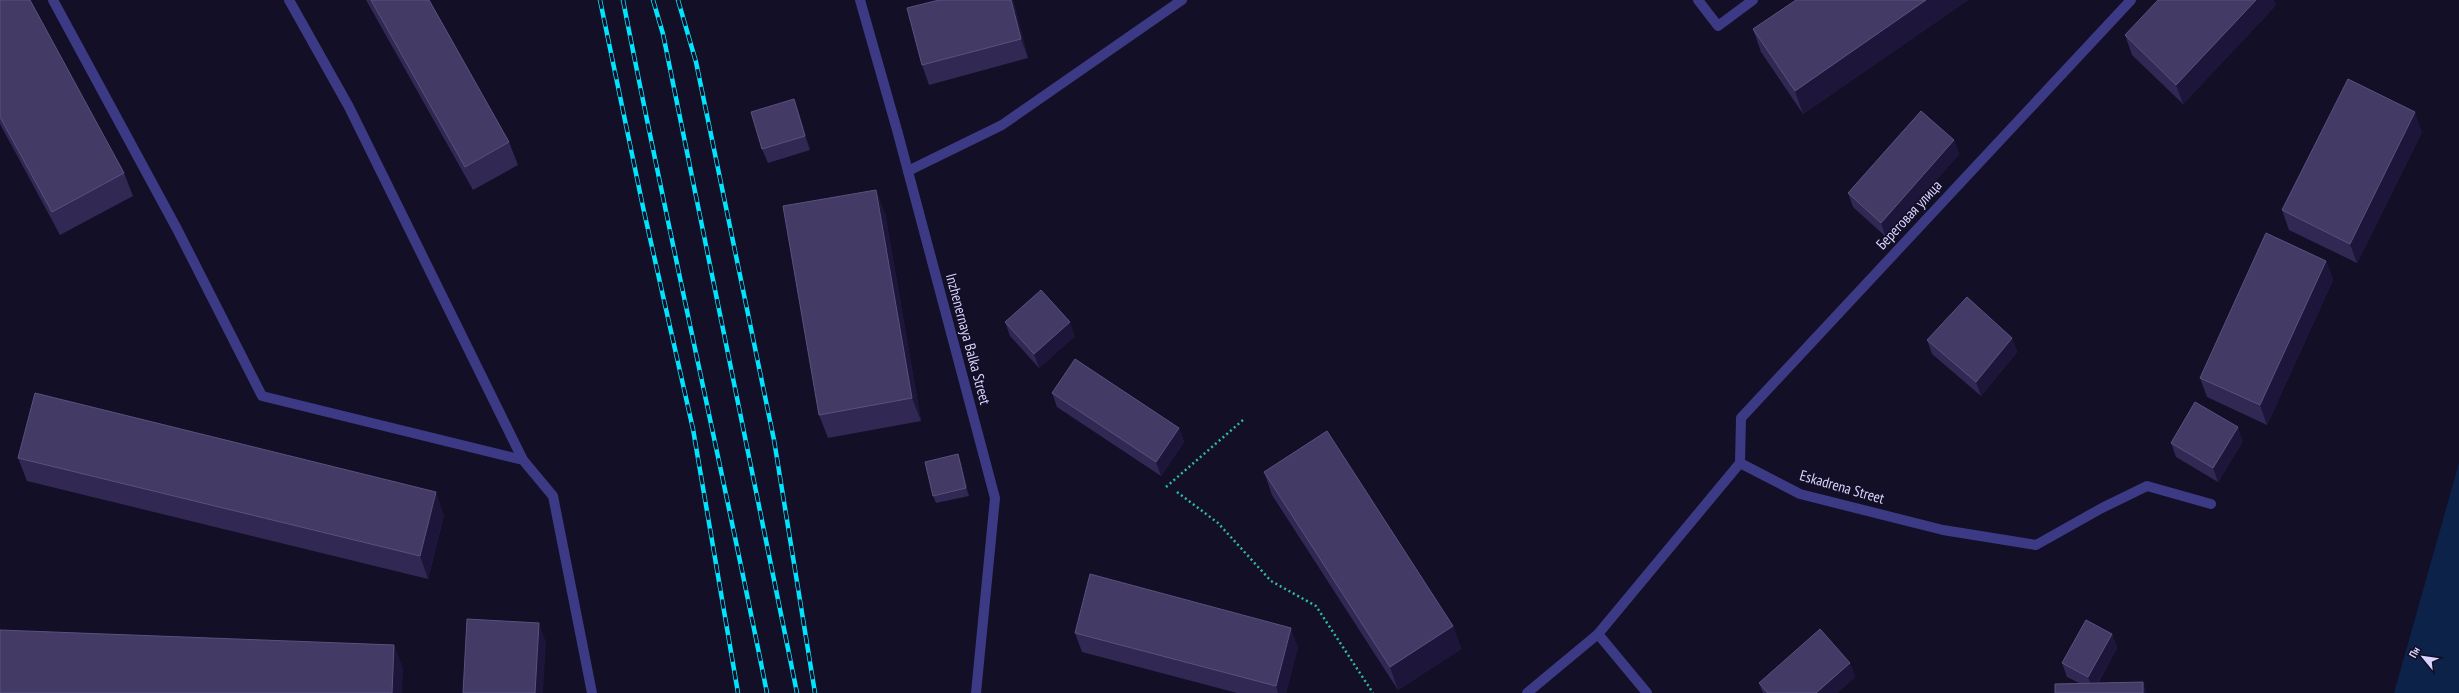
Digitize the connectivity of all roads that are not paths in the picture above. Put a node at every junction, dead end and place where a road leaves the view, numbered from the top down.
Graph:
1 (53, 0) edge
2 (289, 0) edge
3 (860, 0) edge
4 (1182, 0) edge
5 (1698, 0) edge
6 (1753, 0) edge
7 (2131, 0) edge
8 (908, 171) junction
9 (523, 460) junction
10 (1740, 463) junction
11 (2211, 504) dead end
12 (1598, 634) junction
13 (592, 693) edge
14 (976, 693) edge
15 (1527, 693) edge
16 (1647, 693) edge

1 - 9 street
2 - 9 street
3 - 8 street, Inzhenernaya Balka Street
4 - 8 street
5 - 6 street
7 - 10 street, Береговая улица
8 - 14 street, Inzhenernaya Balka Street
9 - 13 street
10 - 11 street, Eskadrena Street
10 - 12 street
12 - 15 street
12 - 16 street

